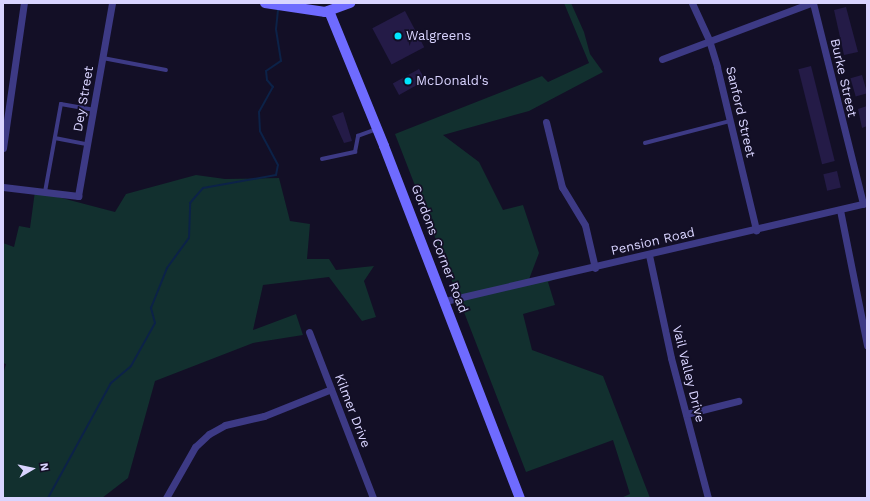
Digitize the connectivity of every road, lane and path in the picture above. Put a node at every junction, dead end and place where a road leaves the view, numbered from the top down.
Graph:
1 (24, 3) edge
2 (112, 3) edge
3 (350, 3) edge
4 (692, 3) edge
5 (812, 3) edge
6 (270, 4) edge
7 (328, 7) edge
8 (709, 40) junction
9 (103, 58) junction
10 (662, 59) dead end
11 (166, 70) dead end
12 (94, 110) junction
13 (730, 121) junction
14 (546, 122) dead end
15 (378, 128) junction
16 (55, 138) junction
17 (645, 143) dead end
18 (88, 144) junction
19 (3, 148) edge
20 (322, 159) dead end
21 (3, 187) edge
22 (44, 193) junction
23 (865, 204) edge
24 (840, 210) junction
25 (756, 230) junction
26 (649, 255) junction
27 (595, 268) junction
28 (445, 301) junction
29 (309, 332) dead end
30 (867, 344) edge
31 (331, 390) junction
32 (738, 401) dead end
33 (686, 414) junction
34 (166, 498) edge
35 (374, 498) edge
36 (520, 498) edge
37 (708, 498) edge

1 - 19 street
2 - 9 street, Dey Street
3 - 7 street
4 - 8 street, Sanford Street
5 - 8 street
5 - 23 street, Burke Street
6 - 7 street
7 - 15 street, Gordons Corner Road
8 - 10 street
8 - 13 street, Sanford Street
9 - 11 lane
9 - 12 street, Dey Street
12 - 16 lane
12 - 18 street, Dey Street
13 - 17 lane
13 - 25 street, Sanford Street
14 - 27 street
15 - 20 lane
15 - 28 street, Gordons Corner Road
16 - 18 lane
16 - 22 lane
18 - 22 street, Dey Street
21 - 22 street
23 - 24 street, Pension Road
24 - 25 street, Pension Road
24 - 30 street
25 - 26 street, Pension Road
26 - 27 street, Pension Road
26 - 33 street, Vail Valley Drive
27 - 28 street, Pension Road
28 - 36 street, Gordons Corner Road
29 - 31 street, Kilmer Drive
31 - 34 street
31 - 35 street, Kilmer Drive
32 - 33 street
33 - 37 street, Vail Valley Drive

